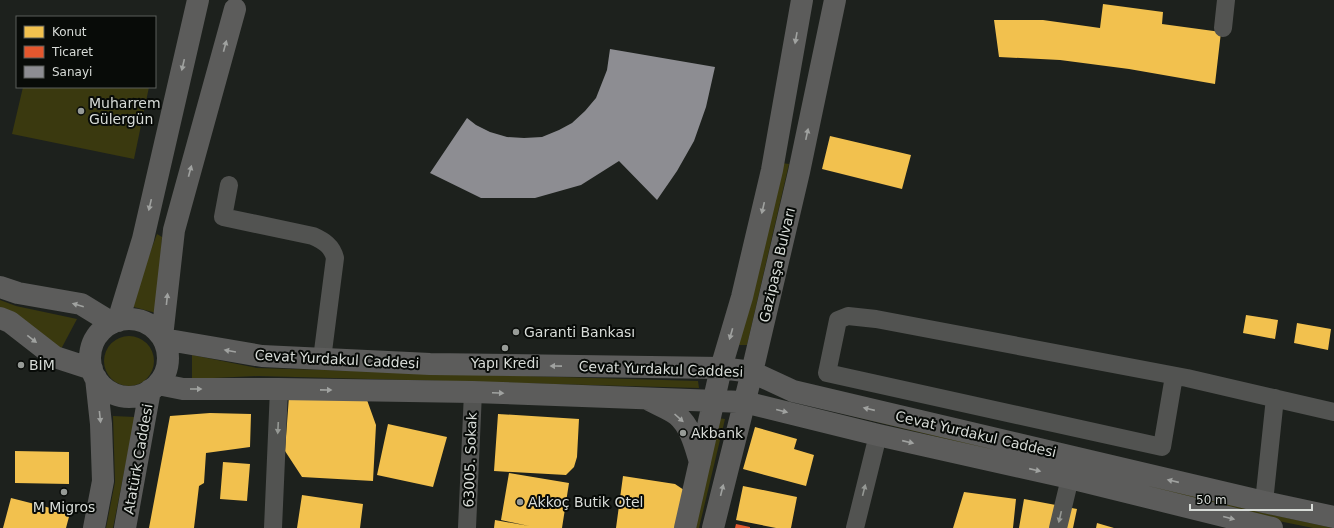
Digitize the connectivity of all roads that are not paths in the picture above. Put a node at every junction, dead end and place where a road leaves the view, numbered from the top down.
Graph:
1 (198, 0) edge
2 (802, 0) edge
3 (835, 0) edge
4 (1226, 0) edge
5 (235, 9) dead end
6 (1224, 28) dead end
7 (230, 185) dead end
8 (0, 287) edge
9 (0, 318) edge
10 (115, 322) junction
11 (163, 338) junction
12 (322, 359) junction
13 (721, 368) junction
14 (752, 372) junction
15 (94, 374) junction
16 (1174, 376) junction
17 (154, 387) junction
18 (279, 389) junction
19 (473, 392) junction
20 (645, 398) junction
21 (1274, 398) junction
22 (714, 400) junction
23 (744, 402) junction
24 (1334, 412) edge
25 (878, 435) junction
26 (700, 462) junction
27 (1070, 478) junction
28 (1264, 502) junction
29 (1334, 517) edge
30 (94, 528) edge
31 (125, 528) edge
32 (273, 528) edge
33 (468, 528) edge
34 (685, 528) edge
35 (713, 528) edge
36 (855, 528) edge
37 (1058, 528) edge
38 (1268, 528) edge

1 -> 10 main road
2 -> 13 main road, Gazipaşa Bulvarı
14 -> 3 main road, Gazipaşa Bulvarı
4 - 6 street
11 -> 5 main road
7 - 12 street
10 -> 8 main road
9 -> 15 main road
10 - 11 main road
10 - 15 main road
12 -> 11 main road, Cevat Yurdakul Caddesi
11 - 17 main road
13 -> 12 main road, Cevat Yurdakul Caddesi
13 - 14 main road, Cevat Yurdakul Caddesi
13 - 22 main road, Gazipaşa Bulvarı
14 - 23 main road, Gazipaşa Bulvarı
28 -> 14 main road, Cevat Yurdakul Caddesi
15 - 17 main road
15 -> 30 main road
16 - 16 street
16 - 21 street
17 -> 18 main road, Cevat Yurdakul Caddesi
17 - 31 main road, Atatürk Caddesi
18 -> 19 main road, Cevat Yurdakul Caddesi
18 -> 32 street
19 -> 20 main road, Cevat Yurdakul Caddesi
19 - 33 street, 63005. Sokak
20 - 22 main road, Cevat Yurdakul Caddesi
20 -> 26 main road
21 - 24 street
21 - 28 street
22 - 23 main road, Cevat Yurdakul Caddesi
22 - 26 main road, Gazipaşa Bulvarı
23 -> 25 main road, Cevat Yurdakul Caddesi
35 -> 23 main road, Gazipaşa Bulvarı
25 -> 27 main road, Cevat Yurdakul Caddesi
36 -> 25 street
26 - 34 main road, Gazipaşa Bulvarı
27 -> 37 street
27 -> 38 main road, Cevat Yurdakul Caddesi
28 - 29 main road, Cevat Yurdakul Caddesi

